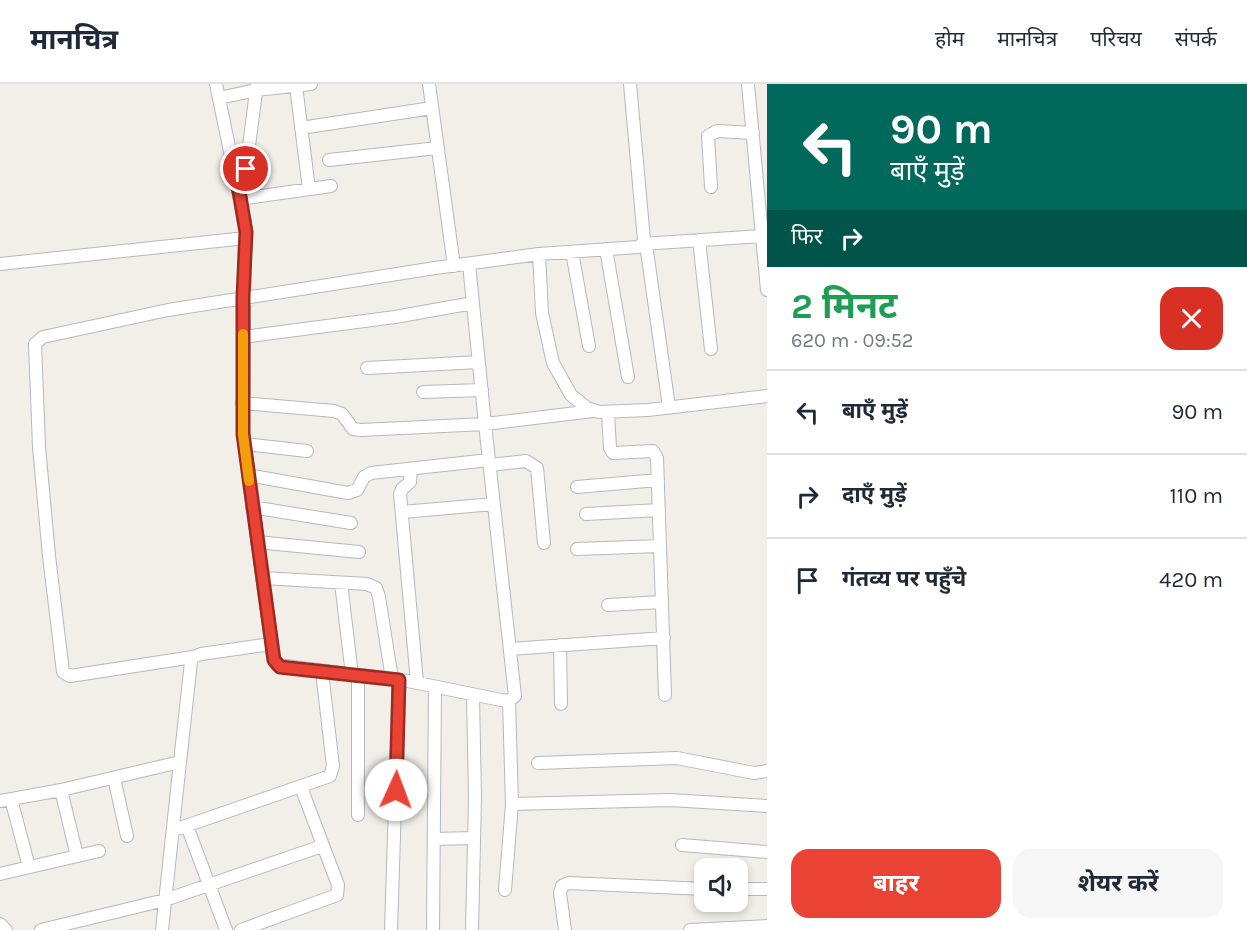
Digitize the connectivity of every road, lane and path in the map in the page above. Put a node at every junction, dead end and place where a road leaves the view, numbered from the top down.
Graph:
1 (216, 84) edge
2 (311, 84) edge
3 (429, 84) edge
4 (630, 84) edge
5 (748, 84) edge
6 (296, 86) junction
7 (257, 87) edge
8 (219, 98) junction
9 (432, 108) junction
10 (302, 128) junction
11 (753, 133) junction
12 (437, 148) junction
13 (329, 160) dead end
14 (238, 185) junction
15 (331, 186) dead end
16 (711, 188) dead end
17 (309, 189) junction
18 (240, 199) junction
19 (762, 236) junction
20 (246, 238) junction
21 (699, 240) junction
22 (644, 244) junction
23 (606, 249) junction
24 (572, 252) junction
25 (539, 254) junction
26 (0, 264) edge
27 (469, 264) junction
28 (454, 266) junction
29 (767, 290) edge
30 (243, 297) junction
31 (473, 303) junction
32 (243, 337) junction
33 (589, 346) dead end
34 (711, 349) dead end
35 (479, 362) junction
36 (367, 368) dead end
37 (628, 377) dead end
38 (482, 390) junction
39 (423, 392) dead end
40 (767, 396) edge
41 (242, 403) junction
42 (669, 407) junction
43 (593, 411) junction
44 (608, 412) junction
45 (484, 424) junction
46 (244, 444) junction
47 (307, 451) dead end
48 (490, 462) junction
49 (411, 469) junction
50 (248, 475) junction
51 (658, 480) junction
52 (577, 487) dead end
53 (494, 504) junction
54 (252, 507) junction
55 (658, 510) junction
56 (402, 512) junction
57 (586, 514) dead end
58 (351, 523) dead end
59 (257, 542) junction
60 (544, 543) dead end
61 (660, 546) junction
62 (577, 549) dead end
63 (359, 552) dead end
64 (263, 578) junction
65 (341, 583) junction
66 (662, 602) junction
67 (608, 605) dead end
68 (664, 638) junction
69 (271, 644) junction
70 (560, 645) junction
71 (510, 649) junction
72 (193, 657) junction
73 (322, 672) junction
74 (355, 675) junction
75 (395, 679) junction
76 (417, 682) junction
77 (435, 688) junction
78 (665, 695) dead end
79 (473, 696) junction
80 (509, 701) junction
81 (561, 704) dead end
82 (180, 762) junction
83 (538, 763) dead end
84 (767, 771) edge
85 (114, 778) junction
86 (301, 787) junction
87 (61, 790) junction
88 (5, 800) edge
89 (512, 804) junction
90 (767, 806) edge
91 (358, 815) dead end
92 (187, 826) junction
93 (174, 830) junction
94 (127, 836) dead end
95 (474, 838) junction
96 (434, 839) junction
97 (682, 845) dead end
98 (322, 846) junction
99 (99, 851) dead end
100 (767, 852) edge
101 (77, 856) junction
102 (29, 867) junction
103 (0, 874) edge
104 (210, 884) junction
105 (694, 889) edge
106 (748, 889) edge
107 (767, 889) edge
108 (505, 890) dead end
109 (165, 900) junction
110 (0, 924) edge
111 (92, 924) edge
112 (767, 926) edge
113 (6, 930) edge
114 (42, 930) edge
115 (162, 930) edge
116 (226, 930) edge
117 (241, 930) edge
118 (391, 930) edge
119 (434, 930) edge
120 (472, 930) edge
121 (565, 930) edge
122 (690, 930) edge

1 - 8 street
2 - 6 street
3 - 9 street
4 - 22 street
5 - 11 street
6 - 7 street
6 - 10 street
7 - 8 street
7 - 14 street
8 - 14 street
9 - 10 street
9 - 12 street
10 - 17 street
11 - 16 street
11 - 19 street
12 - 13 street
12 - 28 street
14 - 18 street
15 - 17 street
17 - 18 street
18 - 20 street
19 - 21 street
19 - 29 street
20 - 26 street
20 - 30 street
21 - 22 street
21 - 34 street
22 - 23 street
22 - 42 street
23 - 24 street
23 - 37 street
24 - 25 street
24 - 33 street
25 - 27 street
25 - 43 street
27 - 28 street
27 - 31 street
28 - 30 street
30 - 32 street
30 - 72 street
31 - 32 street
31 - 35 street
32 - 41 street
35 - 36 street
35 - 38 street
38 - 39 street
38 - 45 street
40 - 42 street
41 - 45 street
41 - 46 street
42 - 44 street
43 - 44 street
43 - 45 street
44 - 51 street
45 - 48 street
46 - 47 street
46 - 50 street
48 - 49 street
48 - 53 street
48 - 60 street
49 - 50 street
49 - 56 street
50 - 54 street
51 - 52 street
51 - 55 street
53 - 56 street
53 - 71 street
54 - 58 street
54 - 59 street
55 - 57 street
55 - 61 street
56 - 76 street
59 - 63 street
59 - 64 street
61 - 62 street
61 - 66 street
64 - 65 street
64 - 69 street
65 - 74 street
65 - 75 street
66 - 67 street
66 - 68 street
68 - 70 street
68 - 78 street
69 - 72 street
69 - 73 street
70 - 71 street
70 - 81 street
71 - 80 street
72 - 82 street
73 - 74 street
73 - 86 street
74 - 75 street
74 - 91 street
75 - 76 street
75 - 118 street
76 - 77 street
77 - 79 street
77 - 96 street
79 - 80 street
79 - 95 street
80 - 89 street
82 - 85 street
82 - 93 street
83 - 84 street
85 - 87 street
85 - 94 street
86 - 92 street
86 - 98 street
87 - 88 street
87 - 101 street
88 - 102 street
89 - 90 street
89 - 108 street
92 - 93 street
92 - 104 street
93 - 109 street
95 - 96 street
95 - 120 street
96 - 119 street
97 - 100 street
98 - 104 street
98 - 117 street
99 - 101 street
101 - 102 street
102 - 103 street
104 - 109 street
104 - 116 street
105 - 121 street
106 - 107 street
109 - 111 street
109 - 115 street
110 - 113 street
111 - 114 street
112 - 122 street

